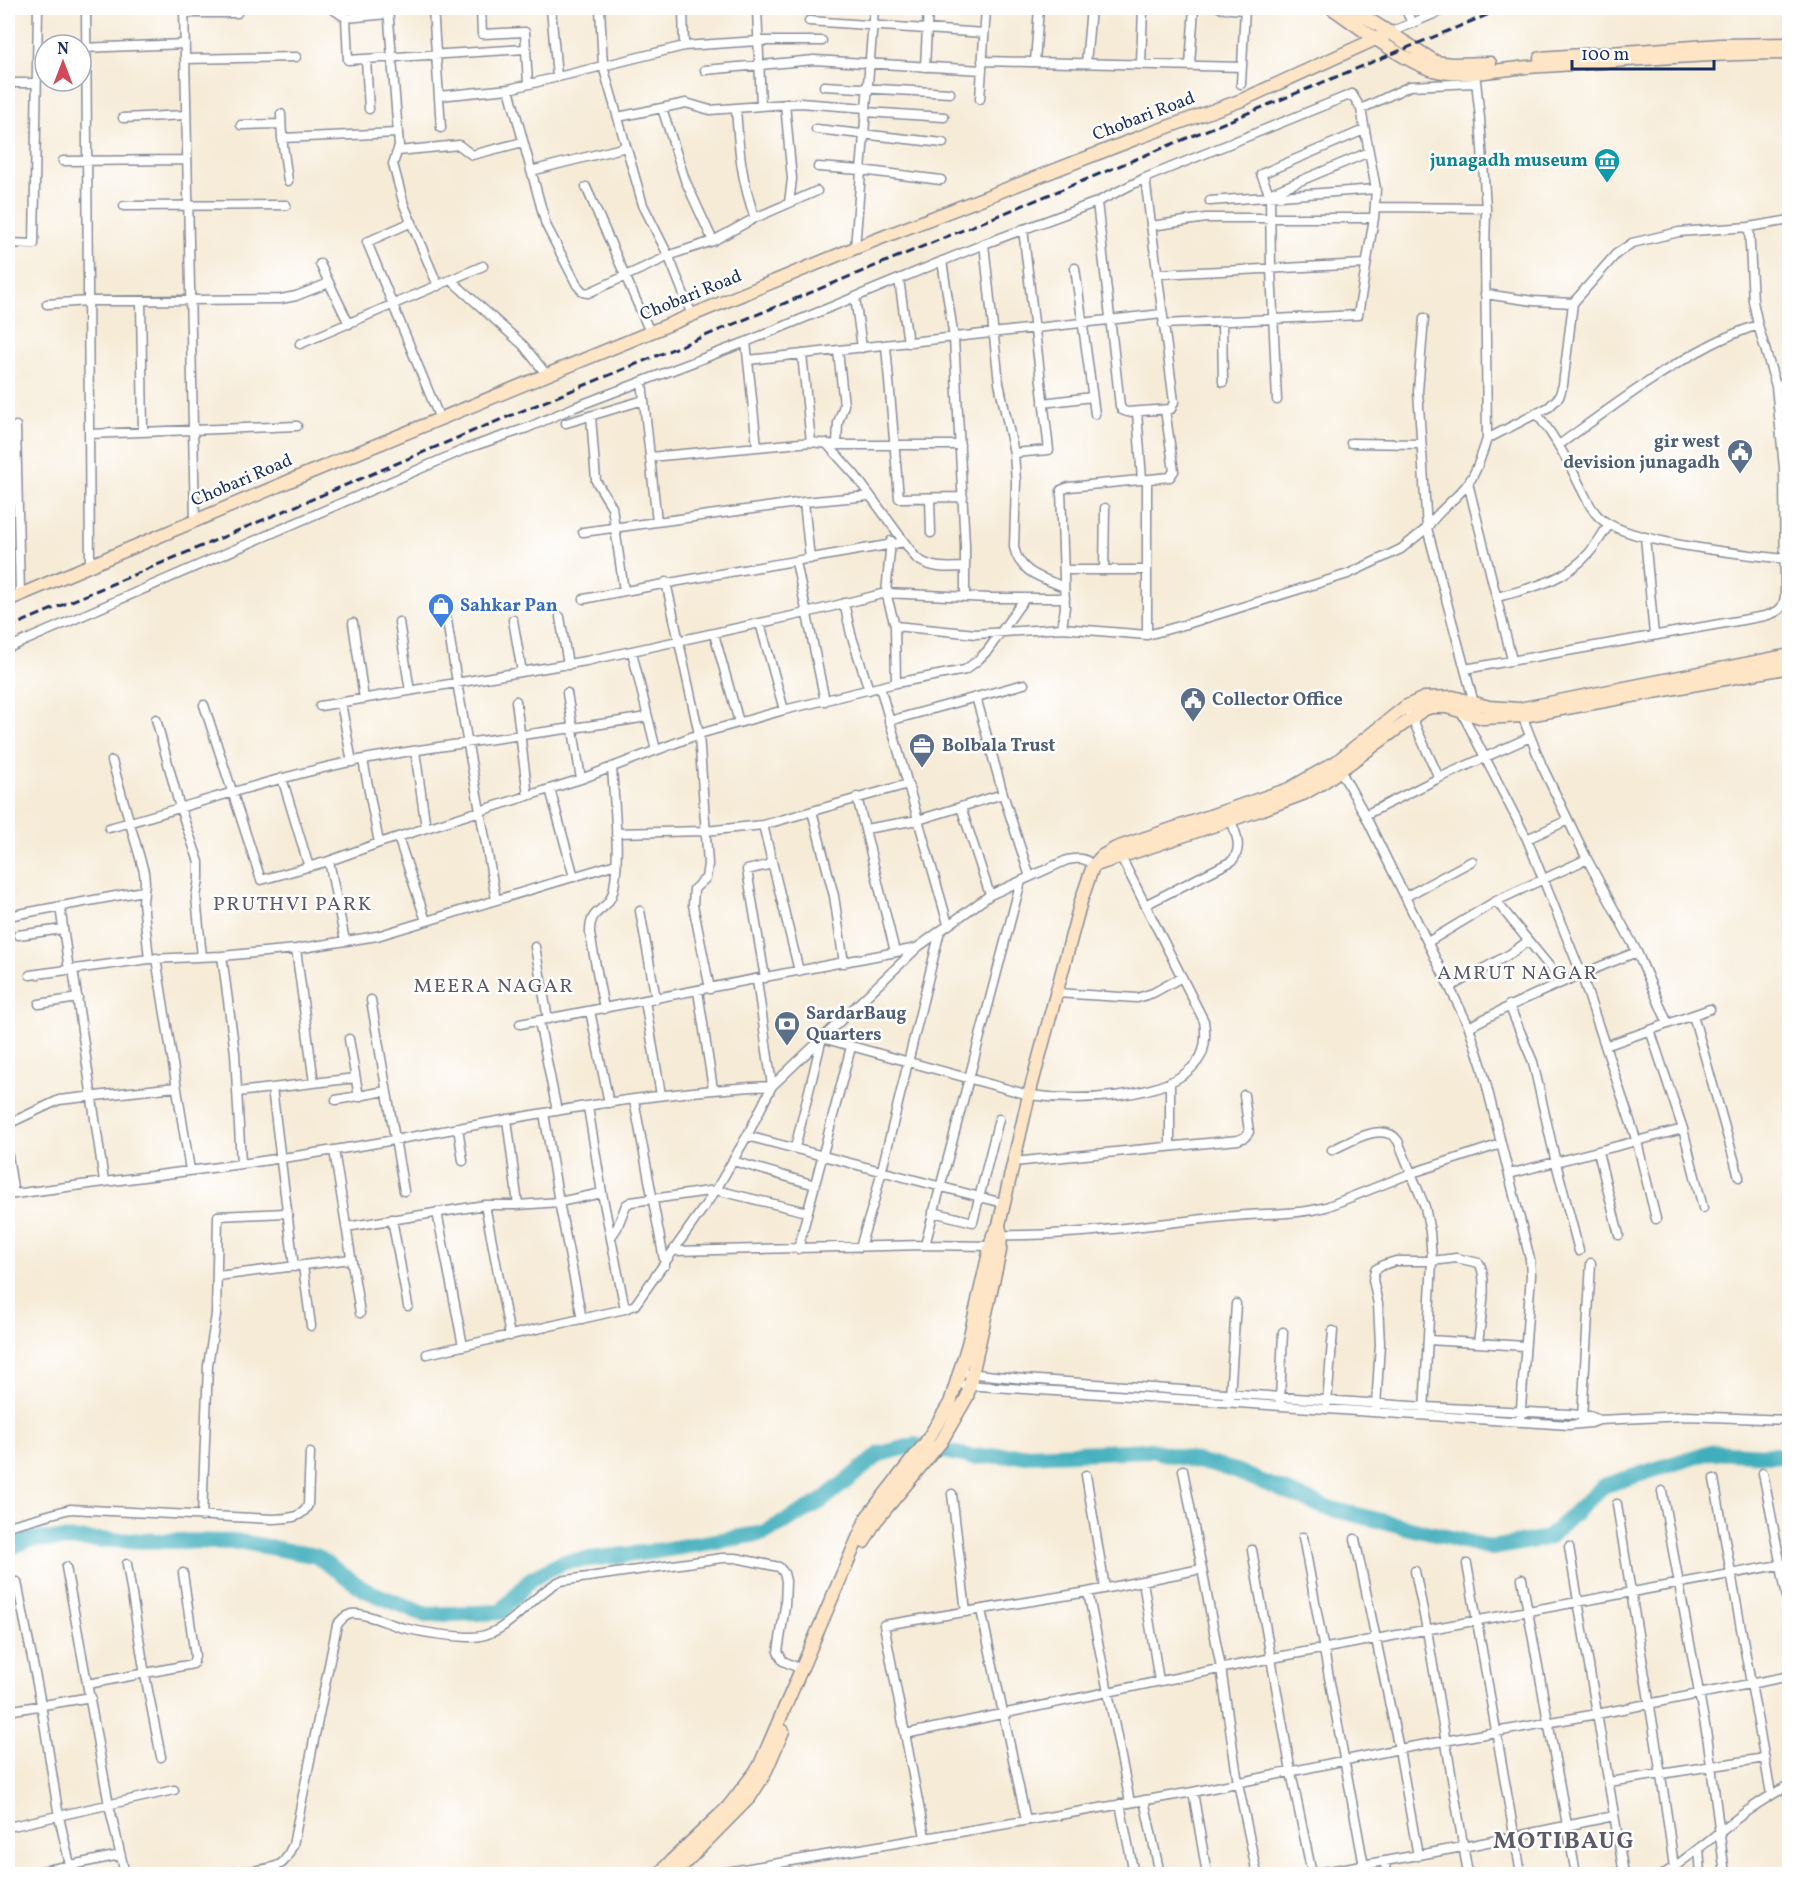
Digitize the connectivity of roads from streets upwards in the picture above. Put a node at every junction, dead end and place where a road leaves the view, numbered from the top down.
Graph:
1 (38, 8) edge
2 (86, 8) edge
3 (331, 8) edge
4 (470, 8) edge
5 (481, 8) edge
6 (551, 8) edge
7 (600, 8) edge
8 (683, 8) edge
9 (757, 8) edge
10 (874, 8) edge
11 (928, 8) edge
12 (986, 8) edge
13 (1039, 8) edge
14 (1091, 8) edge
15 (1143, 8) edge
16 (1194, 8) edge
17 (1220, 8) edge
18 (1332, 8) edge
19 (1351, 8) edge
20 (1405, 8) edge
21 (1448, 8) edge
22 (433, 9) edge
23 (1244, 9) edge
24 (185, 10) edge
25 (388, 11) edge
26 (237, 13) dead end
27 (346, 18) junction
28 (808, 21) dead end
29 (1412, 23) junction
30 (873, 25) junction
31 (927, 29) junction
32 (1391, 32) junction
33 (40, 33) edge
34 (84, 33) edge
35 (984, 33) junction
36 (1376, 38) junction
37 (758, 41) junction
38 (822, 41) dead end
39 (185, 44) junction
40 (1790, 44) edge
41 (684, 46) junction
42 (93, 48) edge
43 (526, 49) junction
44 (1790, 53) edge
45 (436, 56) junction
46 (297, 57) dead end
47 (391, 58) junction
48 (185, 59) junction
49 (366, 60) junction
50 (1035, 62) junction
51 (869, 63) junction
52 (1086, 63) junction
53 (1141, 64) junction
54 (759, 65) junction
55 (982, 65) junction
56 (1190, 65) junction
57 (603, 66) junction
58 (1242, 66) junction
59 (925, 67) junction
60 (705, 70) dead end
61 (1478, 73) junction
62 (557, 77) junction
63 (8, 83) edge
64 (33, 83) edge
65 (528, 84) junction
66 (1241, 84) dead end
67 (824, 86) dead end
68 (509, 89) junction
69 (867, 89) junction
70 (36, 93) edge
71 (85, 93) edge
72 (950, 93) dead end
73 (438, 96) junction
74 (980, 99) dead end
75 (785, 104) junction
76 (761, 106) junction
77 (662, 108) junction
78 (369, 109) dead end
79 (736, 109) junction
80 (1361, 109) junction
81 (866, 110) junction
82 (281, 114) dead end
83 (186, 115) junction
84 (618, 117) junction
85 (944, 117) dead end
86 (123, 118) dead end
87 (281, 124) junction
88 (241, 125) dead end
89 (441, 128) dead end
90 (816, 129) dead end
91 (1364, 130) junction
92 (398, 133) junction
93 (864, 135) junction
94 (282, 138) junction
95 (523, 142) junction
96 (943, 143) dead end
97 (626, 147) junction
98 (398, 152) junction
99 (1369, 152) junction
100 (187, 160) junction
101 (63, 161) dead end
102 (87, 161) junction
103 (818, 167) dead end
104 (861, 170) junction
105 (531, 171) junction
106 (1145, 178) junction
107 (941, 180) dead end
108 (288, 181) dead end
109 (586, 187) dead end
110 (1376, 189) junction
111 (818, 191) dead end
112 (1269, 195) junction
113 (1210, 201) dead end
114 (1096, 202) junction
115 (789, 203) junction
116 (286, 205) dead end
117 (124, 206) dead end
118 (189, 206) junction
119 (1375, 207) junction
120 (1486, 208) junction
121 (756, 218) junction
122 (1270, 218) junction
123 (1374, 218) junction
124 (1790, 220) edge
125 (412, 222) junction
126 (1151, 226) junction
127 (1749, 227) junction
128 (1023, 230) junction
129 (713, 241) junction
130 (8, 243) edge
131 (984, 244) junction
132 (855, 248) junction
133 (669, 257) junction
134 (942, 261) junction
135 (320, 264) dead end
136 (1366, 264) junction
137 (483, 266) dead end
138 (1075, 268) dead end
139 (1271, 269) junction
140 (1157, 274) junction
141 (625, 276) junction
142 (899, 279) junction
143 (451, 280) junction
144 (329, 283) junction
145 (438, 286) junction
146 (1485, 294) junction
147 (855, 297) junction
148 (189, 300) junction
149 (88, 301) junction
150 (141, 301) junction
151 (1573, 303) junction
152 (47, 304) dead end
153 (393, 305) junction
154 (1162, 314) junction
155 (692, 315) junction
156 (1424, 318) dead end
157 (1110, 319) junction
158 (1274, 319) junction
159 (1222, 321) junction
160 (1083, 322) junction
161 (349, 324) junction
162 (1163, 324) junction
163 (1758, 325) junction
164 (1034, 328) junction
165 (650, 332) junction
166 (995, 333) junction
167 (954, 338) junction
168 (746, 342) junction
169 (908, 343) junction
170 (300, 344) dead end
171 (886, 346) junction
172 (862, 348) junction
173 (838, 351) junction
174 (802, 354) junction
175 (748, 360) junction
176 (547, 375) junction
177 (1790, 381) edge
178 (642, 382) junction
179 (1223, 382) dead end
180 (1776, 386) junction
181 (1092, 397) junction
182 (644, 400) junction
183 (1277, 400) dead end
184 (1043, 403) junction
185 (1165, 410) junction
186 (1137, 412) junction
187 (1536, 413) junction
188 (1095, 414) dead end
189 (591, 416) junction
190 (440, 419) junction
191 (566, 423) dead end
192 (16, 426) dead end
193 (297, 426) dead end
194 (193, 431) junction
195 (143, 432) junction
196 (89, 434) junction
197 (1487, 439) junction
198 (811, 442) junction
199 (825, 443) junction
200 (1351, 443) dead end
201 (1420, 444) junction
202 (837, 445) junction
203 (894, 445) junction
204 (960, 445) junction
205 (757, 446) junction
206 (1558, 446) junction
207 (1014, 453) junction
208 (650, 457) junction
209 (1144, 480) junction
210 (1468, 483) junction
211 (870, 496) junction
212 (963, 497) junction
213 (930, 498) junction
214 (804, 502) junction
215 (1105, 508) dead end
216 (195, 521) junction
217 (657, 522) junction
218 (1609, 525) junction
219 (615, 527) junction
220 (1427, 528) junction
221 (895, 530) junction
222 (583, 532) dead end
223 (931, 533) dead end
224 (1645, 537) junction
225 (904, 542) junction
226 (891, 544) junction
227 (810, 559) junction
228 (1785, 559) junction
229 (796, 562) junction
230 (90, 565) junction
231 (965, 567) junction
232 (1064, 570) junction
233 (1104, 570) junction
234 (1147, 570) junction
235 (666, 582) junction
236 (1064, 587) junction
237 (624, 591) junction
238 (886, 593) junction
239 (20, 595) junction
240 (965, 596) junction
241 (1497, 597) junction
242 (1025, 598) junction
243 (1065, 598) junction
244 (584, 599) dead end
245 (8, 600) edge
246 (844, 603) junction
247 (1786, 606) edge
248 (806, 613) junction
249 (560, 617) dead end
250 (447, 620) dead end
251 (513, 620) dead end
252 (399, 622) dead end
253 (353, 623) dead end
254 (760, 623) junction
255 (895, 626) junction
256 (1062, 628) junction
257 (1001, 632) junction
258 (714, 634) junction
259 (1146, 635) junction
260 (1654, 635) junction
261 (678, 642) junction
262 (8, 648) edge
263 (632, 652) junction
264 (1790, 655) edge
265 (1512, 660) junction
266 (568, 664) junction
267 (1790, 667) edge
268 (1465, 669) junction
269 (522, 672) junction
270 (456, 683) junction
271 (896, 683) junction
272 (1024, 684) dead end
273 (880, 687) junction
274 (869, 690) junction
275 (410, 691) junction
276 (567, 693) dead end
277 (976, 697) junction
278 (1453, 697) junction
279 (364, 699) junction
280 (516, 701) dead end
281 (825, 701) junction
282 (341, 703) junction
283 (1474, 703) junction
284 (204, 705) dead end
285 (320, 706) dead end
286 (784, 710) junction
287 (1460, 710) junction
288 (1408, 712) junction
289 (1521, 713) junction
290 (648, 717) junction
291 (156, 719) dead end
292 (890, 721) junction
293 (739, 723) junction
294 (572, 729) junction
295 (699, 734) junction
296 (520, 735) junction
297 (1530, 737) junction
298 (469, 742) junction
299 (656, 750) junction
300 (415, 751) junction
301 (1484, 759) junction
302 (363, 760) junction
303 (112, 761) dead end
304 (352, 762) junction
305 (1338, 766) junction
306 (612, 767) junction
307 (282, 778) junction
308 (580, 778) junction
309 (1439, 778) junction
310 (908, 784) junction
311 (550, 789) junction
312 (232, 793) junction
313 (1004, 794) junction
314 (528, 796) junction
315 (857, 797) junction
316 (961, 807) junction
317 (180, 808) junction
318 (812, 811) junction
319 (480, 812) junction
320 (1365, 815) junction
321 (918, 820) junction
322 (1230, 820) junction
323 (1568, 820) junction
324 (130, 823) junction
325 (763, 825) junction
326 (109, 828) dead end
327 (426, 828) junction
328 (865, 829) junction
329 (705, 831) junction
330 (615, 833) junction
331 (398, 837) junction
332 (1527, 839) junction
333 (379, 843) junction
334 (1121, 857) junction
335 (1587, 859) junction
336 (329, 861) junction
337 (1472, 861) dead end
338 (615, 864) junction
339 (772, 864) junction
340 (1093, 866) junction
341 (309, 867) junction
342 (574, 877) junction
343 (1030, 877) junction
344 (1544, 878) junction
345 (1021, 881) junction
346 (142, 891) junction
347 (990, 895) junction
348 (1405, 897) junction
349 (496, 900) junction
350 (1496, 901) junction
351 (1146, 905) junction
352 (60, 906) junction
353 (640, 910) dead end
354 (8, 916) edge
355 (426, 921) junction
356 (948, 924) junction
357 (63, 929) junction
358 (940, 931) junction
359 (18, 935) dead end
360 (345, 941) junction
361 (1528, 941) junction
362 (1428, 942) junction
363 (535, 947) dead end
364 (918, 947) junction
365 (296, 949) junction
366 (1637, 951) junction
367 (896, 952) junction
368 (222, 956) junction
369 (202, 957) junction
370 (153, 959) junction
371 (844, 963) junction
372 (71, 970) junction
373 (799, 971) junction
374 (1581, 973) junction
375 (30, 975) dead end
376 (1182, 977) junction
377 (761, 979) junction
378 (1562, 982) junction
379 (1450, 987) junction
380 (710, 988) junction
381 (698, 991) junction
382 (1056, 993) junction
383 (78, 998) junction
384 (657, 999) junction
385 (371, 1000) dead end
386 (645, 1001) junction
387 (39, 1004) dead end
388 (1509, 1005) junction
389 (604, 1009) junction
390 (1710, 1009) dead end
391 (590, 1011) junction
392 (1693, 1015) junction
393 (543, 1020) junction
394 (520, 1024) dead end
395 (1668, 1024) junction
396 (1469, 1027) junction
397 (1650, 1030) junction
398 (822, 1038) junction
399 (349, 1039) dead end
400 (1605, 1046) junction
401 (851, 1047) junction
402 (909, 1063) junction
403 (969, 1077) junction
404 (355, 1078) junction
405 (1170, 1082) junction
406 (314, 1083) junction
407 (772, 1086) junction
408 (176, 1087) junction
409 (272, 1088) junction
410 (714, 1089) junction
411 (386, 1091) junction
412 (238, 1092) junction
413 (661, 1095) junction
414 (1029, 1095) junction
415 (1245, 1095) dead end
416 (359, 1097) junction
417 (92, 1098) junction
418 (336, 1100) dead end
419 (634, 1100) junction
420 (609, 1103) junction
421 (588, 1107) junction
422 (558, 1111) junction
423 (544, 1113) junction
424 (507, 1119) junction
425 (999, 1119) dead end
426 (8, 1124) edge
427 (458, 1127) junction
428 (1683, 1129) junction
429 (747, 1136) junction
430 (395, 1140) junction
431 (1637, 1142) junction
432 (1501, 1144) junction
433 (1170, 1146) junction
434 (795, 1148) junction
435 (334, 1150) junction
436 (1332, 1150) dead end
437 (1598, 1152) junction
438 (822, 1155) junction
439 (8, 1156) edge
440 (280, 1159) junction
441 (463, 1161) dead end
442 (733, 1161) junction
443 (1013, 1162) junction
444 (241, 1163) junction
445 (1556, 1163) junction
446 (190, 1170) junction
447 (882, 1170) junction
448 (1412, 1173) junction
449 (1509, 1174) junction
450 (1739, 1177) dead end
451 (105, 1181) junction
452 (815, 1185) junction
453 (940, 1186) junction
454 (716, 1190) junction
455 (404, 1191) dead end
456 (602, 1193) junction
457 (11, 1194) edge
458 (980, 1196) junction
459 (652, 1199) junction
460 (559, 1202) junction
461 (1003, 1203) junction
462 (485, 1205) junction
463 (518, 1206) junction
464 (1704, 1208) dead end
465 (437, 1212) junction
466 (807, 1212) junction
467 (933, 1212) junction
468 (286, 1213) junction
469 (1656, 1219) dead end
470 (392, 1220) junction
471 (346, 1227) junction
472 (996, 1235) junction
473 (1619, 1236) dead end
474 (611, 1237) junction
475 (925, 1245) junction
476 (860, 1247) junction
477 (798, 1249) junction
478 (674, 1251) junction
479 (1579, 1251) dead end
480 (351, 1258) junction
481 (1432, 1261) junction
482 (1591, 1263) dead end
483 (664, 1264) junction
484 (298, 1267) junction
485 (218, 1276) junction
486 (1236, 1304) dead end
487 (408, 1306) dead end
488 (625, 1309) junction
489 (360, 1312) dead end
490 (582, 1319) junction
491 (311, 1326) dead end
492 (1333, 1331) dead end
493 (1283, 1332) dead end
494 (510, 1336) junction
495 (1429, 1340) junction
496 (1478, 1343) junction
497 (463, 1346) junction
498 (1525, 1346) junction
499 (427, 1354) dead end
500 (968, 1377) junction
501 (1230, 1393) junction
502 (1281, 1396) junction
503 (1229, 1403) junction
504 (1327, 1405) junction
505 (1280, 1406) junction
506 (1376, 1408) junction
507 (1424, 1411) junction
508 (1520, 1412) junction
509 (1582, 1419) junction
510 (1790, 1420) edge
511 (1520, 1422) junction
512 (310, 1453) dead end
513 (1183, 1470) dead end
514 (1763, 1473) dead end
515 (1086, 1475) dead end
516 (1714, 1479) dead end
517 (897, 1487) junction
518 (1662, 1491) dead end
519 (952, 1494) dead end
520 (1617, 1504) dead end
521 (883, 1505) junction
522 (202, 1517) junction
523 (8, 1526) edge
524 (1303, 1537) dead end
525 (1355, 1539) dead end
526 (1569, 1547) dead end
527 (1252, 1550) dead end
528 (127, 1564) dead end
529 (1467, 1564) dead end
530 (1785, 1564) edge
531 (66, 1567) dead end
532 (1202, 1569) junction
533 (1415, 1571) dead end
534 (183, 1573) dead end
535 (1731, 1574) junction
536 (1522, 1579) dead end
537 (1143, 1581) junction
538 (17, 1582) dead end
539 (1680, 1583) junction
540 (1105, 1588) junction
541 (1088, 1592) junction
542 (1630, 1593) junction
543 (1578, 1602) junction
544 (981, 1610) junction
545 (1527, 1611) junction
546 (966, 1612) junction
547 (1790, 1614) edge
548 (1477, 1620) junction
549 (1427, 1630) junction
550 (1377, 1639) junction
551 (1324, 1649) junction
552 (1272, 1658) junction
553 (1221, 1668) junction
554 (801, 1669) junction
555 (145, 1675) junction
556 (1790, 1676) edge
557 (1160, 1681) junction
558 (1751, 1683) junction
559 (88, 1684) junction
560 (1108, 1691) junction
561 (1699, 1693) junction
562 (91, 1697) junction
563 (1648, 1703) junction
564 (41, 1704) junction
565 (8, 1711) edge
566 (1003, 1714) junction
567 (1597, 1714) junction
568 (1548, 1722) junction
569 (1495, 1732) junction
570 (905, 1734) junction
571 (1446, 1740) junction
572 (1399, 1749) junction
573 (162, 1757) dead end
574 (1765, 1758) junction
575 (1346, 1760) junction
576 (1712, 1767) junction
577 (1291, 1772) junction
578 (1662, 1774) junction
579 (758, 1775) junction
580 (1609, 1782) junction
581 (1238, 1783) junction
582 (1790, 1785) edge
583 (174, 1790) dead end
584 (1193, 1792) junction
585 (1771, 1794) junction
586 (1144, 1800) junction
587 (1130, 1802) junction
588 (1120, 1804) junction
589 (109, 1805) junction
590 (1614, 1816) junction
591 (59, 1817) junction
592 (1026, 1820) junction
593 (1567, 1826) junction
594 (8, 1827) edge
595 (1720, 1832) junction
596 (1515, 1836) junction
597 (925, 1837) junction
598 (1463, 1847) junction
599 (1699, 1848) junction
600 (120, 1855) junction
601 (1418, 1856) junction
602 (1385, 1862) junction
603 (70, 1865) junction
604 (1365, 1866) junction
605 (1674, 1868) junction
606 (236, 1873) edge
607 (1624, 1873) edge
608 (28, 1875) edge
609 (125, 1875) edge
610 (195, 1875) edge
611 (659, 1875) edge
612 (675, 1875) edge
613 (715, 1875) edge
614 (1134, 1875) edge
615 (1160, 1875) edge
616 (1207, 1875) edge
617 (1257, 1875) edge
618 (1386, 1875) edge
619 (1467, 1875) edge
620 (1521, 1875) edge
621 (1576, 1875) edge
622 (1605, 1875) edge
623 (1664, 1875) edge
624 (1701, 1875) edge
625 (1725, 1875) edge

1 - 33 street
2 - 34 street
3 - 27 street
4 - 22 street
5 - 43 street
6 - 62 street
7 - 57 street
8 - 41 street
9 - 37 street
10 - 30 street
11 - 31 street
12 - 35 street
13 - 50 street
14 - 52 street
15 - 53 street
16 - 56 street
17 - 23 street
18 - 36 street
19 - 32 street
20 - 29 street
21 - 29 street
22 - 45 street
23 - 58 street
24 - 26 street
24 - 39 street
25 - 27 street
25 - 47 street
27 - 49 street
28 - 30 street
29 - 32 street
30 - 31 street
30 - 51 street
31 - 35 street
31 - 59 street
32 - 36 street, Chobari Road
32 - 61 street
35 - 55 street
36 - 61 street
36 - 132 street, Chobari Road
37 - 38 street
37 - 41 street
37 - 54 street
39 - 42 street
39 - 48 street
40 - 61 street
41 - 57 street
43 - 45 street
43 - 65 street
44 - 61 street
45 - 47 street
45 - 73 street
46 - 48 street
47 - 49 street
47 - 92 street
48 - 83 street
49 - 78 street
50 - 52 street
50 - 55 street
51 - 54 street
51 - 59 street
51 - 69 street
52 - 53 street
53 - 56 street
54 - 60 street
54 - 76 street
55 - 59 street
55 - 74 street
56 - 58 street
57 - 62 street
57 - 84 street
58 - 66 street
61 - 80 street
61 - 120 street
62 - 65 street
63 - 64 street
65 - 68 street
67 - 69 street
68 - 73 street
68 - 95 street
69 - 72 street
69 - 81 street
70 - 130 street
71 - 102 street
73 - 89 street
75 - 76 street
75 - 81 street
75 - 115 street
76 - 79 street
77 - 79 street
77 - 84 street
77 - 129 street
79 - 121 street
80 - 91 street
80 - 106 street
81 - 85 street
81 - 93 street
82 - 87 street
83 - 86 street
83 - 100 street
84 - 97 street
87 - 88 street
87 - 94 street
90 - 93 street
91 - 99 street
91 - 112 street
92 - 94 street
92 - 98 street
93 - 96 street
93 - 104 street
94 - 108 street
95 - 98 street
95 - 105 street
97 - 105 street
97 - 133 street
98 - 125 street
99 - 110 street
99 - 112 street
100 - 102 street
100 - 118 street
101 - 102 street
102 - 149 street
103 - 104 street
104 - 107 street
104 - 132 street
105 - 141 street
106 - 114 street
106 - 126 street
109 - 141 street
110 - 112 street
110 - 119 street
111 - 115 street
112 - 113 street
112 - 122 street
114 - 128 street
114 - 157 street
115 - 121 street
116 - 118 street
117 - 118 street
118 - 148 street
119 - 120 street
119 - 123 street
120 - 146 street
121 - 129 street
122 - 123 street
122 - 126 street
122 - 139 street
123 - 136 street
124 - 127 street
125 - 145 street
125 - 153 street
126 - 140 street
127 - 151 street
127 - 163 street
128 - 131 street
128 - 164 street
129 - 133 street
131 - 134 street
131 - 166 street
132 - 155 street, Chobari Road
133 - 141 street
133 - 155 street
134 - 142 street
134 - 167 street
135 - 144 street
136 - 139 street
136 - 158 street
137 - 143 street
138 - 160 street
139 - 140 street
139 - 158 street
140 - 154 street
141 - 165 street
142 - 147 street
142 - 169 street
143 - 145 street
143 - 176 street
144 - 148 street
144 - 161 street
145 - 153 street
146 - 151 street
146 - 197 street
147 - 168 street
147 - 172 street
148 - 150 street
148 - 194 street
149 - 150 street
149 - 152 street
149 - 196 street
150 - 195 street
151 - 187 street
153 - 161 street
153 - 190 street
154 - 157 street
154 - 162 street
155 - 165 street, Chobari Road
156 - 201 street
157 - 160 street
157 - 186 street
158 - 159 street
158 - 183 street
159 - 162 street
159 - 179 street
160 - 164 street
160 - 181 street
161 - 170 street
162 - 185 street
163 - 180 street
163 - 206 street
164 - 166 street
164 - 184 street
165 - 176 street, Chobari Road
166 - 167 street
166 - 207 street
167 - 169 street
167 - 204 street
168 - 175 street
168 - 178 street
169 - 171 street
171 - 172 street
171 - 203 street
172 - 173 street
173 - 174 street
173 - 202 street
174 - 175 street
174 - 198 street
175 - 205 street
176 - 190 street, Chobari Road
177 - 180 street
178 - 182 street
178 - 262 street
180 - 228 street
181 - 184 street
181 - 188 street
182 - 189 street
182 - 208 street
184 - 207 street
185 - 186 street
185 - 209 street
186 - 209 street
187 - 197 street
187 - 206 street
189 - 191 street
189 - 219 street
190 - 216 street, Chobari Road
192 - 239 street
193 - 194 street
194 - 195 street
194 - 216 street
195 - 196 street
196 - 230 street
197 - 210 street
198 - 199 street
198 - 205 street
199 - 202 street
199 - 211 street
200 - 201 street
201 - 220 street
202 - 203 street
203 - 204 street
203 - 213 street
204 - 212 street
205 - 208 street
206 - 218 street
207 - 236 street
208 - 217 street
209 - 232 street
209 - 234 street
210 - 220 street
210 - 241 street
211 - 214 street
211 - 221 street
212 - 213 street
212 - 231 street
213 - 223 street
214 - 217 street
214 - 227 street
215 - 233 street
216 - 230 street, Chobari Road
217 - 219 street
218 - 224 street
218 - 241 street
219 - 222 street
219 - 237 street
220 - 259 street
220 - 268 street
221 - 225 street
221 - 226 street
224 - 228 street
224 - 260 street
225 - 226 street
225 - 231 street
226 - 227 street
226 - 238 street
227 - 229 street
228 - 247 street
229 - 235 street
229 - 248 street
230 - 239 street, Chobari Road
231 - 240 street
232 - 233 street
232 - 236 street
233 - 234 street
234 - 259 street
235 - 237 street
235 - 261 street
236 - 243 street
237 - 244 street
238 - 240 street
238 - 246 street
238 - 255 street
239 - 245 street, Chobari Road
240 - 242 street
241 - 265 street
242 - 243 street
242 - 257 street
243 - 256 street
246 - 248 street
246 - 274 street
247 - 260 street
248 - 254 street
248 - 281 street
249 - 266 street
250 - 270 street
251 - 269 street
252 - 275 street
253 - 279 street
254 - 258 street
254 - 286 street
255 - 257 street
255 - 271 street
256 - 257 street
256 - 259 street
257 - 271 street
258 - 261 street
258 - 293 street
260 - 265 street
261 - 263 street
261 - 295 street
263 - 266 street
263 - 290 street
264 - 289 street
265 - 268 street
266 - 269 street
267 - 289 street
268 - 283 street
269 - 270 street
270 - 275 street
270 - 298 street
271 - 273 street
272 - 277 street
273 - 274 street
273 - 292 street
274 - 281 street
275 - 279 street
276 - 294 street
277 - 292 street
277 - 313 street
278 - 283 street
278 - 287 street
278 - 288 street
279 - 282 street
280 - 296 street
281 - 286 street
282 - 285 street
282 - 304 street
283 - 289 street
284 - 312 street
286 - 293 street
287 - 288 street
287 - 289 street
287 - 301 street
288 - 305 street
288 - 309 street
289 - 297 street
290 - 294 street
290 - 299 street
291 - 317 street
292 - 310 street
293 - 295 street
294 - 296 street
294 - 308 street
295 - 299 street
295 - 329 street
296 - 298 street
296 - 314 street
297 - 301 street
297 - 323 street
298 - 300 street
298 - 319 street
299 - 306 street
300 - 302 street
300 - 327 street
301 - 309 street
301 - 332 street
302 - 304 street
302 - 333 street
303 - 324 street
304 - 307 street
305 - 320 street
305 - 322 street
305 - 340 street
306 - 308 street
306 - 330 street
307 - 312 street
307 - 341 street
308 - 311 street
309 - 320 street
310 - 315 street
310 - 321 street
311 - 314 street
311 - 342 street
312 - 317 street
312 - 341 street
313 - 316 street
313 - 343 street
314 - 319 street
315 - 318 street
315 - 328 street
316 - 321 street
316 - 347 street
317 - 324 street
317 - 369 street
318 - 325 street
318 - 371 street
319 - 327 street
319 - 349 street
320 - 348 street
321 - 328 street
321 - 356 street
322 - 334 street
322 - 351 street
323 - 332 street
323 - 335 street
324 - 326 street
324 - 346 street
325 - 329 street
325 - 339 street
327 - 331 street
328 - 367 street
329 - 330 street
329 - 380 street
330 - 338 street
331 - 333 street
331 - 355 street
332 - 344 street
333 - 336 street
334 - 340 street
334 - 351 street
335 - 344 street
335 - 366 street
336 - 341 street
336 - 360 street
337 - 348 street
338 - 342 street
338 - 389 street
339 - 373 street
339 - 377 street
340 - 343 street
340 - 382 street
342 - 349 street
343 - 345 street
344 - 350 street
344 - 374 street
345 - 347 street
345 - 403 street
346 - 352 street
346 - 370 street
347 - 356 street
348 - 362 street
349 - 355 street
350 - 361 street
350 - 362 street
351 - 376 street
352 - 354 street
352 - 357 street
353 - 384 street
355 - 360 street
356 - 358 street
357 - 359 street
357 - 372 street
358 - 364 street
358 - 402 street
360 - 365 street
361 - 378 street
361 - 379 street
362 - 379 street
363 - 393 street
364 - 367 street
364 - 398 street
365 - 368 street
365 - 406 street
366 - 374 street
366 - 395 street
367 - 371 street
368 - 369 street
368 - 412 street
369 - 370 street
370 - 372 street
370 - 408 street
371 - 373 street
372 - 375 street
372 - 383 street
373 - 377 street
374 - 378 street
374 - 400 street
376 - 382 street
376 - 405 street
377 - 380 street
377 - 407 street
378 - 388 street
379 - 396 street
380 - 381 street
381 - 384 street
381 - 410 street
382 - 414 street
383 - 387 street
383 - 417 street
384 - 386 street
385 - 411 street
386 - 389 street
386 - 413 street
388 - 396 street
388 - 445 street
389 - 391 street
390 - 392 street
391 - 393 street
391 - 420 street
392 - 395 street
392 - 450 street
393 - 394 street
393 - 422 street
395 - 397 street
396 - 432 street
397 - 400 street
397 - 428 street
398 - 401 street
398 - 407 street
398 - 434 street
399 - 404 street
400 - 431 street
401 - 402 street
401 - 438 street
402 - 403 street
402 - 447 street
403 - 414 street
403 - 453 street
404 - 406 street
404 - 416 street
405 - 414 street
405 - 433 street
406 - 409 street
407 - 410 street
407 - 429 street
408 - 417 street
408 - 446 street
409 - 412 street
409 - 440 street
410 - 413 street
411 - 416 street
411 - 430 street
412 - 444 street
413 - 419 street
414 - 443 street
415 - 433 street
416 - 418 street
417 - 426 street
417 - 451 street
419 - 420 street
419 - 459 street
420 - 421 street
421 - 422 street
421 - 456 street
422 - 423 street
423 - 424 street
423 - 460 street
424 - 427 street
424 - 463 street
425 - 458 street
427 - 430 street
427 - 441 street
428 - 431 street
428 - 464 street
429 - 434 street
429 - 442 street
430 - 435 street
430 - 455 street
431 - 437 street
431 - 469 street
432 - 448 street
432 - 449 street
433 - 443 street
434 - 438 street
435 - 440 street
435 - 471 street
436 - 448 street
437 - 445 street
437 - 473 street
438 - 447 street
438 - 452 street
439 - 457 street
440 - 444 street
440 - 468 street
442 - 452 street
442 - 454 street
443 - 461 street
444 - 446 street
445 - 449 street
445 - 479 street
446 - 451 street
447 - 453 street
447 - 476 street
448 - 472 street
448 - 481 street
449 - 498 street
451 - 457 street
452 - 466 street
453 - 458 street
453 - 467 street
454 - 459 street
454 - 466 street
454 - 478 street
456 - 460 street
456 - 474 street
458 - 461 street
458 - 467 street
459 - 474 street
459 - 483 street
460 - 463 street
460 - 490 street
461 - 472 street
462 - 463 street
462 - 465 street
462 - 494 street
465 - 470 street
465 - 497 street
466 - 477 street
467 - 475 street
468 - 484 street
468 - 485 street
470 - 471 street
470 - 487 street
471 - 480 street
472 - 475 street
472 - 500 street
474 - 488 street
475 - 476 street
476 - 477 street
477 - 478 street
478 - 483 street
480 - 484 street
480 - 489 street
481 - 495 street
481 - 496 street
481 - 506 street
482 - 509 street
483 - 488 street
484 - 485 street
484 - 491 street
485 - 522 street
486 - 501 street
488 - 490 street
490 - 494 street
492 - 504 street
493 - 502 street
494 - 497 street
495 - 496 street
495 - 507 street
496 - 498 street
497 - 499 street
498 - 508 street
500 - 501 street
500 - 503 street
500 - 517 street
500 - 517 street
501 - 502 street
501 - 503 street
502 - 504 street
502 - 505 street
503 - 505 street
504 - 505 street
504 - 506 street
506 - 507 street
507 - 508 street
507 - 511 street
508 - 509 street
508 - 511 street
509 - 510 street
509 - 511 street
512 - 522 street
513 - 532 street
514 - 530 street
515 - 540 street
516 - 535 street
517 - 521 street
518 - 539 street
519 - 546 street
520 - 542 street
521 - 554 street
521 - 579 street
522 - 523 street
524 - 551 street
525 - 550 street
526 - 543 street
527 - 552 street
528 - 555 street
529 - 548 street
530 - 535 street
530 - 547 street
531 - 559 street
532 - 537 street
532 - 553 street
533 - 549 street
534 - 555 street
535 - 539 street
535 - 558 street
536 - 545 street
537 - 540 street
537 - 557 street
538 - 564 street
539 - 542 street
539 - 561 street
540 - 541 street
541 - 544 street
541 - 560 street
542 - 543 street
542 - 563 street
543 - 545 street
543 - 567 street
544 - 546 street
544 - 566 street
545 - 548 street
545 - 568 street
546 - 570 street
548 - 549 street
548 - 569 street
549 - 550 street
549 - 571 street
550 - 551 street
550 - 572 street
551 - 552 street
551 - 575 street
552 - 553 street
552 - 577 street
553 - 557 street
553 - 581 street
554 - 579 street
554 - 606 street
555 - 559 street
555 - 573 street
556 - 558 street
557 - 560 street
558 - 561 street
558 - 574 street
559 - 562 street
560 - 566 street
560 - 587 street
561 - 563 street
561 - 576 street
562 - 564 street
562 - 589 street
563 - 567 street
563 - 578 street
564 - 565 street
564 - 591 street
566 - 570 street
566 - 592 street
567 - 568 street
567 - 580 street
568 - 569 street
568 - 593 street
569 - 571 street
569 - 596 street
570 - 597 street
571 - 572 street
571 - 598 street
572 - 575 street
572 - 601 street
574 - 576 street
574 - 585 street
575 - 577 street
575 - 604 street
576 - 578 street
576 - 595 street
577 - 581 street
577 - 604 street
578 - 580 street
578 - 605 street
579 - 611 street
579 - 612 street
580 - 590 street
581 - 584 street
581 - 617 street
582 - 585 street
583 - 589 street
584 - 586 street
584 - 616 street
585 - 595 street
586 - 587 street
586 - 615 street
587 - 588 street
588 - 592 street
588 - 614 street
589 - 591 street
589 - 600 street
590 - 593 street
590 - 607 street
591 - 594 street
591 - 603 street
592 - 597 street
593 - 596 street
593 - 621 street
595 - 599 street
595 - 625 street
596 - 598 street
596 - 620 street
597 - 613 street
598 - 601 street
598 - 619 street
599 - 605 street
599 - 624 street
600 - 603 street
600 - 609 street
601 - 602 street
602 - 604 street
602 - 618 street
603 - 608 street
605 - 623 street
606 - 610 street
607 - 622 street

